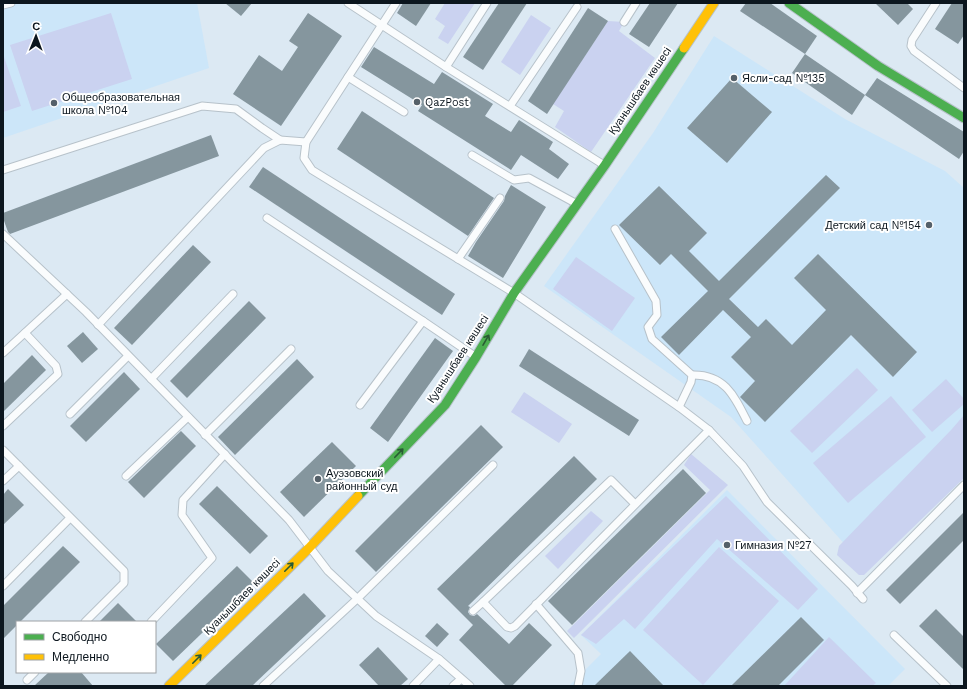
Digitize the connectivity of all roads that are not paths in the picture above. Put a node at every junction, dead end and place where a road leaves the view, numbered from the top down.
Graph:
1 (11, 3) edge
2 (348, 3) edge
3 (396, 3) edge
4 (488, 3) edge
5 (636, 3) edge
6 (714, 3) edge
7 (936, 3) edge
8 (792, 4) edge
9 (3, 5) edge
10 (577, 7) dead end
11 (624, 22) dead end
12 (382, 26) junction
13 (446, 67) junction
14 (348, 77) junction
15 (964, 88) edge
16 (510, 106) junction
17 (404, 112) dead end
18 (964, 118) edge
19 (280, 140) junction
20 (306, 142) junction
21 (472, 155) dead end
22 (605, 165) junction
23 (3, 170) edge
24 (500, 198) dead end
25 (577, 204) junction
26 (267, 218) dead end
27 (615, 229) dead end
28 (3, 234) edge
29 (458, 259) junction
30 (514, 293) junction
31 (67, 294) junction
32 (233, 294) dead end
33 (423, 322) junction
34 (98, 325) junction
35 (25, 333) junction
36 (291, 349) dead end
37 (3, 353) edge
38 (128, 356) junction
39 (476, 357) junction
40 (692, 375) junction
41 (150, 379) junction
42 (360, 405) dead end
43 (679, 406) junction
44 (70, 414) dead end
45 (188, 417) junction
46 (747, 421) dead end
47 (3, 426) edge
48 (709, 430) junction
49 (205, 434) junction
50 (3, 450) edge
51 (225, 454) junction
52 (493, 465) dead end
53 (19, 466) junction
54 (126, 476) dead end
55 (3, 481) edge
56 (964, 486) edge
57 (635, 504) junction
58 (70, 518) junction
59 (309, 548) junction
60 (3, 586) edge
61 (857, 593) junction
62 (357, 599) junction
63 (863, 599) dead end
64 (483, 602) junction
65 (536, 604) junction
66 (473, 611) dead end
67 (86, 621) edge
68 (152, 621) edge
69 (894, 635) dead end
70 (439, 659) junction
71 (34, 673) edge
72 (461, 679) junction
73 (27, 680) dead end
74 (169, 686) edge
75 (263, 686) edge
76 (413, 686) edge
77 (453, 686) edge
78 (470, 686) edge
79 (578, 686) edge
80 (947, 686) edge

1 - 9 lane
2 - 12 lane
3 - 12 lane
4 - 13 lane
5 - 11 lane
6 - 22 street, Қуанышбаев көшесі
7 - 15 lane
8 - 18 street
10 - 16 lane
12 - 13 lane
12 - 14 lane
13 - 16 lane
14 - 17 lane
14 - 20 lane
16 - 22 lane
19 - 20 lane
19 - 23 lane
19 - 34 lane
20 - 29 lane
21 - 25 lane
22 - 25 street, Қуанышбаев көшесі
24 - 29 lane
25 - 30 street, Қуанышбаев көшесі
26 - 33 lane
27 - 40 lane
28 - 31 lane
29 - 30 lane
39 -> 30 street, Қуанышбаев көшесі
30 - 43 lane
31 - 34 lane
31 - 35 lane
32 - 41 lane
33 - 39 lane
33 - 42 lane
34 - 38 lane
35 - 37 lane
35 - 47 lane
36 - 49 lane
38 - 41 lane
38 - 44 lane
59 -> 39 street, Қуанышбаев көшесі
40 - 43 lane
40 - 46 lane
41 - 45 lane
43 - 48 lane
45 - 49 lane
45 - 54 lane
48 - 57 lane
48 - 61 lane
49 - 51 lane
50 - 53 lane
51 - 59 lane
51 - 68 lane
52 - 62 lane
53 - 55 lane
53 - 58 lane
56 - 61 lane
57 - 64 lane
57 - 65 lane
58 - 60 lane
58 - 67 lane
59 - 62 lane
74 -> 59 street, Қуанышбаев көшесі
61 - 63 lane
62 - 70 lane
62 - 75 lane
64 - 65 lane
64 - 66 lane
65 - 79 lane
69 - 80 lane
70 - 72 lane
70 - 76 lane
71 - 73 lane
72 - 77 lane
72 - 78 lane

